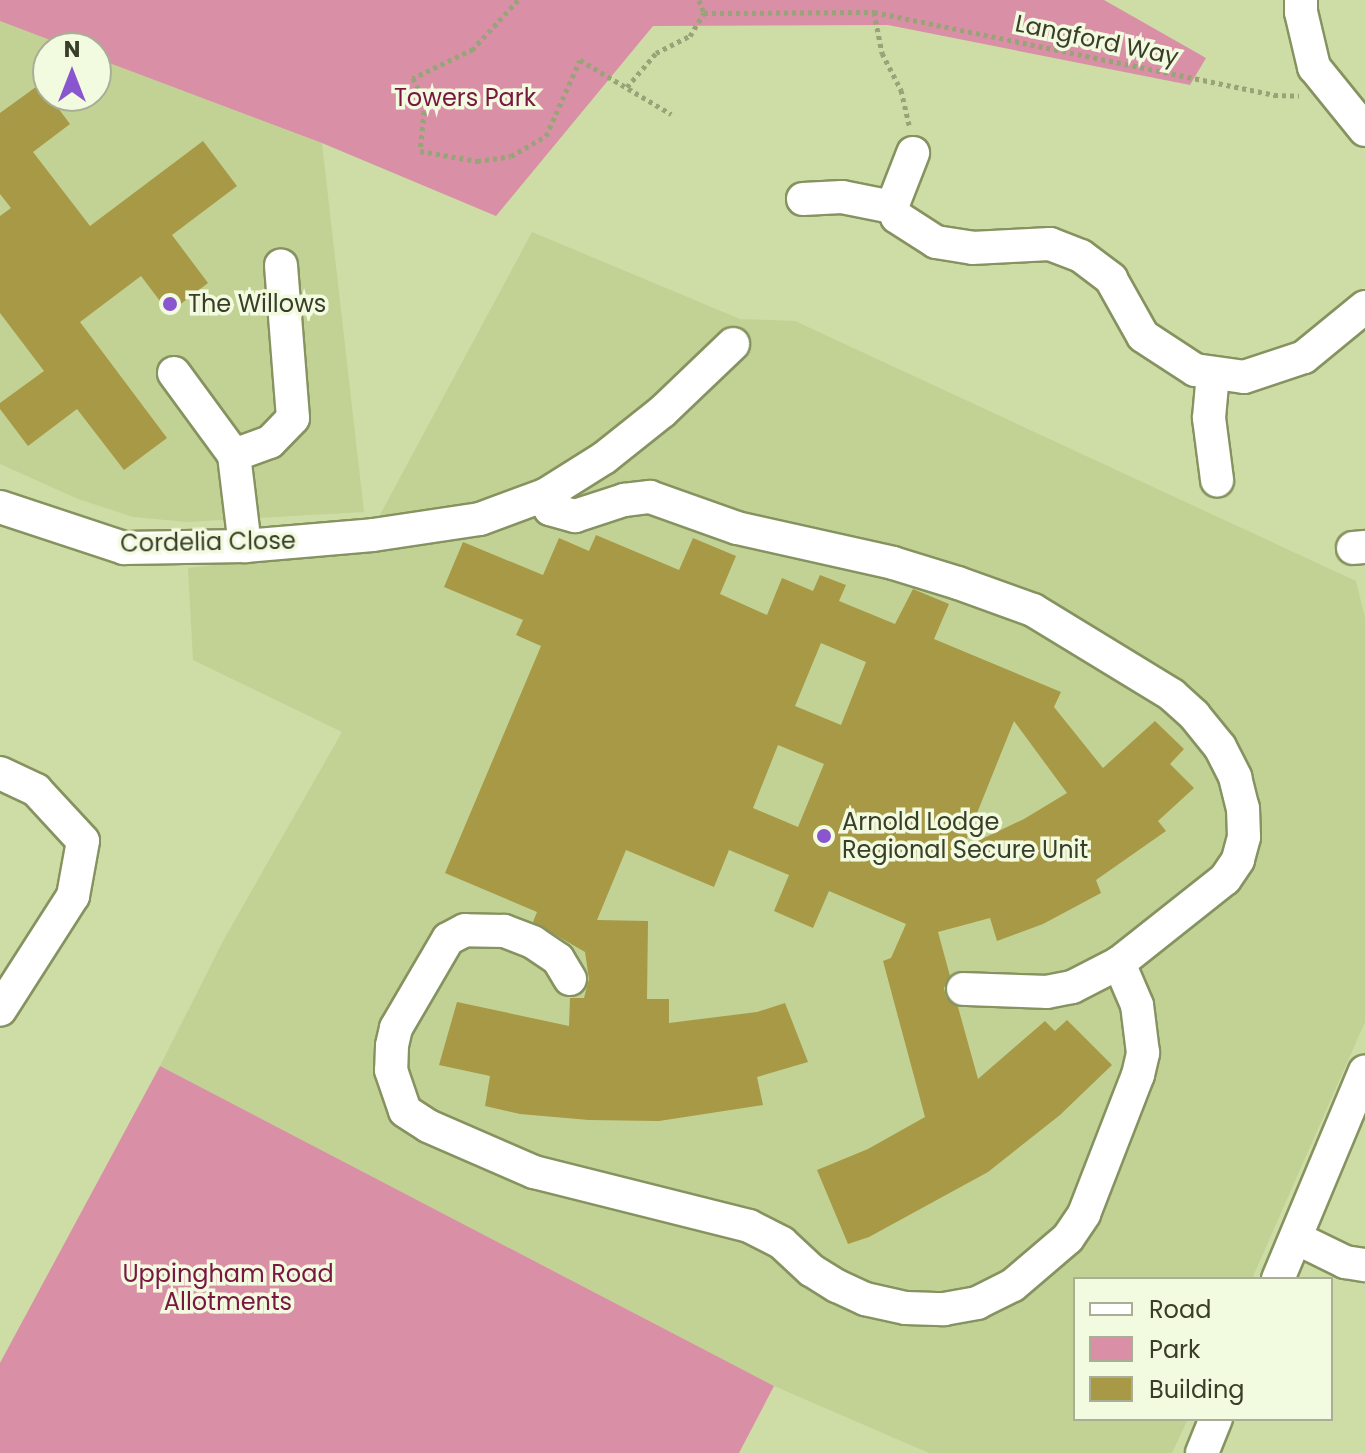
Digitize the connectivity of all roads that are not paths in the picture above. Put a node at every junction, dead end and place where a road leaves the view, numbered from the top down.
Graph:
1 (1301, 0) edge
2 (1365, 130) edge
3 (913, 153) road end
4 (803, 199) dead end
5 (892, 207) junction
6 (281, 265) dead end
7 (1365, 307) edge
8 (733, 344) dead end
9 (174, 373) dead end
10 (1213, 373) junction
11 (234, 455) junction
12 (1217, 480) dead end
13 (545, 495) junction
14 (0, 507) edge
15 (245, 546) junction
16 (0, 773) edge
17 (1119, 963) junction
18 (570, 979) dead end
19 (963, 989) dead end
20 (0, 1010) edge
21 (1365, 1071) edge
22 (1296, 1238) junction
23 (1365, 1265) edge
24 (1279, 1277) edge
25 (1215, 1421) edge
26 (1202, 1453) edge

1 - 2 street
3 - 5 street
4 - 5 street
5 - 10 street
6 - 11 street
7 - 10 street
8 - 13 street, Cordelia Close
9 - 11 street
10 - 12 street
11 - 15 street
13 - 15 street, Cordelia Close
13 - 17 street
14 - 15 street, Cordelia Close
16 - 20 street
17 - 18 street
17 - 19 street
21 - 22 street
22 - 23 street
22 - 24 street
25 - 26 street

